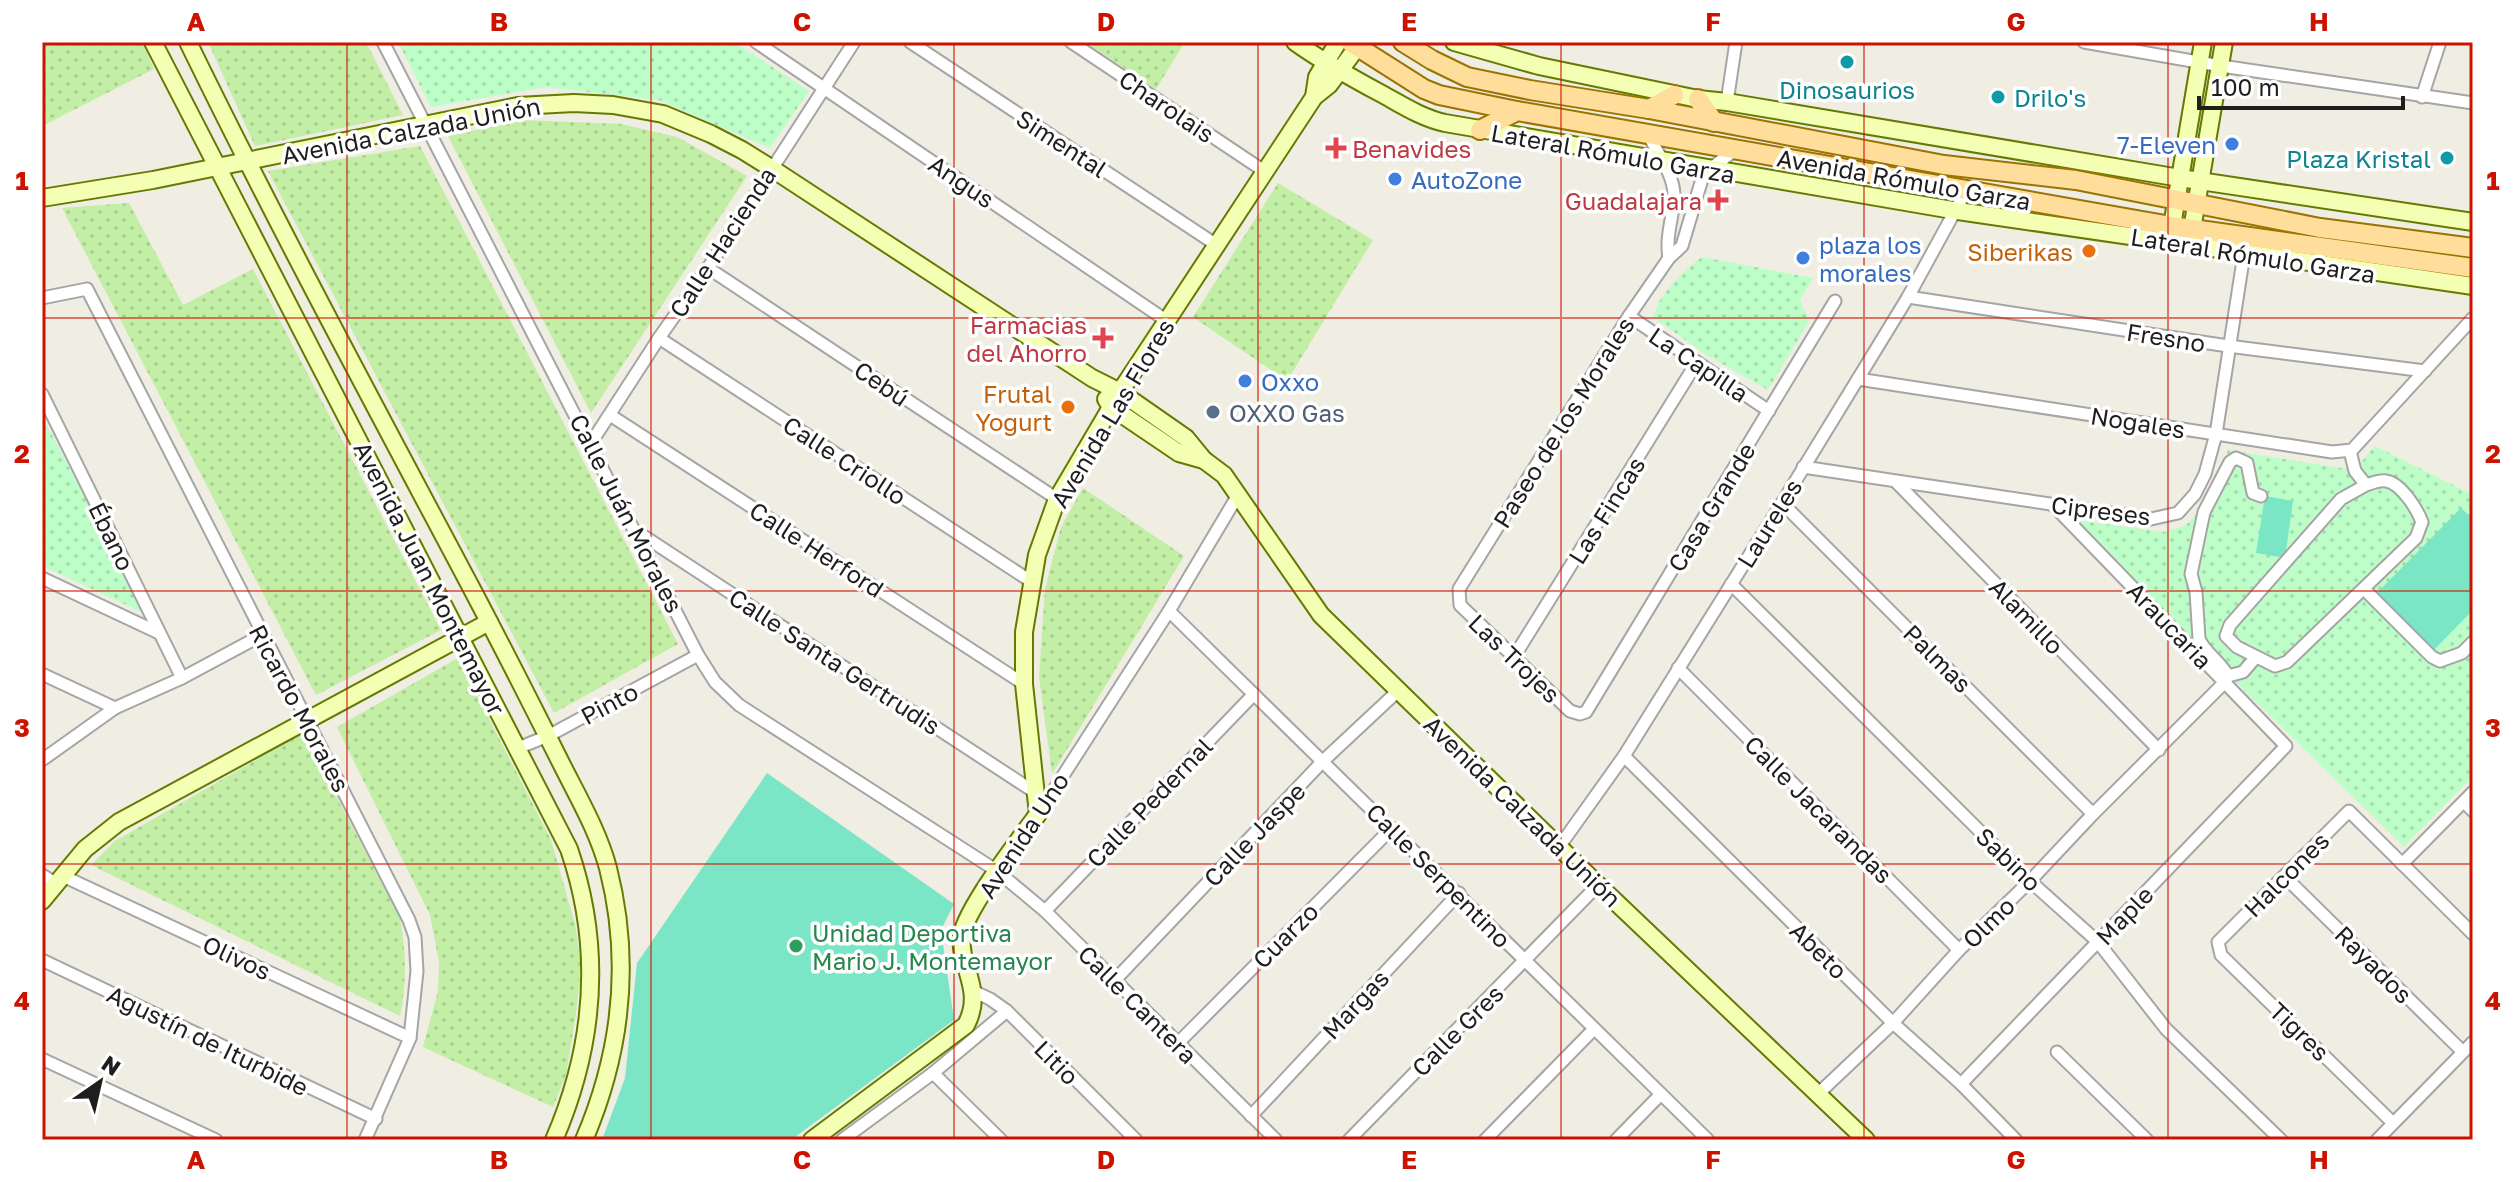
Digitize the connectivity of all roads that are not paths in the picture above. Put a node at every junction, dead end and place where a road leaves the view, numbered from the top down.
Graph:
1 (153, 42) edge
2 (188, 42) edge
3 (383, 42) edge
4 (756, 42) edge
5 (854, 42) edge
6 (910, 42) edge
7 (1071, 42) edge
8 (1295, 42) edge
9 (1338, 42) edge
10 (1403, 42) edge
11 (1454, 42) edge
12 (1736, 42) edge
13 (2084, 42) edge
14 (2203, 42) edge
15 (2224, 42) edge
16 (2440, 42) edge
17 (1359, 43) edge
18 (2200, 62) junction
19 (2221, 66) junction
20 (1332, 67) junction
21 (1467, 77) junction
22 (824, 87) junction
23 (1674, 95) junction
24 (2422, 97) junction
25 (1698, 99) junction
26 (1727, 102) junction
27 (2473, 103) edge
28 (1649, 109) junction
29 (1517, 111) junction
30 (1714, 122) junction
31 (427, 126) junction
32 (1480, 130) junction
33 (1648, 134) junction
34 (1736, 149) junction
35 (246, 161) junction
36 (1660, 161) junction
37 (217, 167) junction
38 (771, 168) junction
39 (1710, 169) junction
40 (1264, 171) junction
41 (2180, 178) junction
42 (2199, 181) junction
43 (1966, 191) junction
44 (42, 198) edge
45 (2176, 199) junction
46 (2196, 203) junction
47 (1958, 211) junction
48 (2473, 222) edge
49 (2170, 234) junction
50 (2191, 237) junction
51 (1215, 244) junction
52 (2473, 248) edge
53 (2244, 254) junction
54 (1669, 258) junction
55 (708, 268) junction
56 (2473, 268) edge
57 (2473, 286) edge
58 (1908, 297) junction
59 (42, 298) edge
60 (1835, 301) dead end
61 (1629, 316) junction
62 (2473, 318) edge
63 (1167, 321) junction
64 (659, 338) junction
65 (2228, 346) junction
66 (1697, 362) junction
67 (2425, 371) junction
68 (1092, 378) junction
69 (1858, 379) junction
70 (1120, 392) junction
71 (42, 394) edge
72 (1111, 407) junction
73 (1769, 411) junction
74 (610, 415) junction
75 (2216, 434) junction
76 (591, 443) junction
77 (2350, 451) junction
78 (1204, 460) junction
79 (1803, 467) junction
80 (1895, 481) junction
81 (2366, 485) junction
82 (1238, 495) junction
83 (2261, 496) dead end
84 (1057, 499) junction
85 (1782, 503) junction
86 (2053, 505) junction
87 (637, 532) junction
88 (42, 578) edge
89 (1032, 582) junction
90 (1731, 584) junction
91 (1459, 589) joint
92 (2364, 589) junction
93 (1169, 611) junction
94 (489, 622) junction
95 (160, 633) junction
96 (262, 635) junction
97 (461, 638) junction
98 (2473, 642) edge
99 (698, 655) junction
100 (1514, 657) junction
101 (2256, 657) junction
102 (1678, 668) junction
103 (42, 674) edge
104 (182, 678) junction
105 (2226, 679) junction
106 (1024, 684) junction
107 (1399, 690) junction
108 (1254, 694) junction
109 (115, 708) junction
110 (1586, 712) joint
111 (307, 720) junction
112 (548, 736) junction
113 (2286, 746) joint
114 (518, 748) junction
115 (2159, 750) junction
116 (1624, 756) junction
117 (42, 760) edge
118 (1323, 761) junction
119 (1033, 791) junction
120 (2473, 792) edge
121 (2468, 806) edge
122 (1038, 814) junction
123 (2093, 814) junction
124 (1392, 828) junction
125 (1559, 847) junction
126 (2402, 864) junction
127 (997, 871) junction
128 (2285, 877) junction
129 (53, 878) edge
130 (2030, 881) junction
131 (1598, 885) junction
132 (1459, 893) junction
133 (42, 901) edge
134 (1045, 911) junction
135 (2473, 934) edge
136 (2222, 936) joint
137 (2098, 942) junction
138 (1959, 950) junction
139 (42, 960) edge
140 (1526, 960) junction
141 (1114, 981) junction
142 (973, 991) junction
143 (1007, 1011) junction
144 (1893, 1023) junction
145 (1594, 1029) junction
146 (410, 1038) junction
147 (2473, 1042) edge
148 (1178, 1043) junction
149 (2057, 1052) dead end
150 (2463, 1052) junction
151 (42, 1059) edge
152 (933, 1073) junction
153 (1961, 1084) junction
154 (1819, 1093) junction
155 (1661, 1094) junction
156 (571, 1101) junction
157 (597, 1111) junction
158 (1251, 1116) junction
159 (376, 1119) junction
160 (2393, 1123) junction
161 (851, 1138) edge
162 (216, 1140) edge
163 (365, 1140) edge
164 (554, 1140) edge
165 (584, 1140) edge
166 (812, 1140) edge
167 (1001, 1140) edge
168 (1136, 1140) edge
169 (1276, 1140) edge
170 (1349, 1140) edge
171 (1485, 1140) edge
172 (1616, 1140) edge
173 (1708, 1140) edge
174 (1866, 1140) edge
175 (2016, 1140) edge
176 (2147, 1140) edge
177 (2281, 1140) edge
178 (2377, 1140) edge

1 - 37 street, Avenida Juan Montemayor
2 - 35 street, Avenida Juan Montemayor
3 - 31 street, Calle Juán Morales
4 - 22 street, Angus
5 - 22 street, Calle Hacienda
6 - 51 street, Simental
7 - 40 street, Charolais
8 - 20 street, Lateral Rómulo Garza
9 - 20 street, Avenida Las Flores
10 - 21 main road, Avenida Rómulo Garza
11 - 23 street
12 - 26 street
13 - 18 street
14 - 18 street
15 - 19 street
16 - 24 street
17 - 20 street, Avenida Las Flores
17 - 21 main road
17 - 29 main road, Avenida Rómulo Garza
18 - 19 street
18 - 41 street
19 - 24 street
19 - 42 street
20 - 32 street, Lateral Rómulo Garza
20 - 40 street, Avenida Las Flores
21 - 28 main road, Avenida Rómulo Garza
22 - 38 street, Calle Hacienda
22 - 63 street, Angus
23 - 25 street
23 - 28 main road
24 - 27 street
25 - 26 street
25 - 30 main road
26 - 41 street
28 - 30 main road, Avenida Rómulo Garza
29 - 32 main road
29 - 33 main road, Avenida Rómulo Garza
30 - 45 main road, Avenida Rómulo Garza
31 - 35 street, Avenida Calzada Unión
31 - 38 street, Avenida Calzada Unión
31 - 76 street, Calle Juán Morales
32 - 36 street, Lateral Rómulo Garza
33 - 34 main road, Avenida Rómulo Garza
33 - 36 street
34 - 39 street, Paseo de los Morales
34 - 43 main road, Avenida Rómulo Garza
35 - 37 street, Avenida Calzada Unión
35 - 94 street, Avenida Juan Montemayor
36 - 39 street, Lateral Rómulo Garza
36 - 54 street
37 - 44 street, Avenida Calzada Unión
37 - 97 street, Avenida Juan Montemayor
38 - 55 street, Calle Hacienda
38 - 68 street, Avenida Calzada Unión
39 - 47 street, Lateral Rómulo Garza
39 - 54 street, Paseo de los Morales
40 - 51 street, Avenida Las Flores
41 - 42 street
41 - 45 street
42 - 46 street
42 - 48 street
43 - 47 street, Laureles
43 - 49 main road, Avenida Rómulo Garza
45 - 46 main road, Avenida Rómulo Garza
45 - 49 street
46 - 50 street
46 - 52 main road, Avenida Rómulo Garza
47 - 49 street, Lateral Rómulo Garza
47 - 58 street, Laureles
49 - 50 main road, Avenida Rómulo Garza
50 - 53 street, Lateral Rómulo Garza
50 - 56 main road, Avenida Rómulo Garza
51 - 63 street, Avenida Las Flores
53 - 57 street, Lateral Rómulo Garza
53 - 65 street, Cipreses
54 - 61 street, Paseo de los Morales
55 - 64 street, Calle Hacienda
55 - 84 street, Cebú
58 - 65 street, Fresno
58 - 69 street, Laureles
59 - 96 street, Ricardo Morales
60 - 73 street, Casa Grande
61 - 66 street, La Capilla
61 - 91 street, Paseo de los Morales
62 - 67 street
63 - 70 street, Avenida Las Flores
64 - 74 street, Calle Hacienda
64 - 89 street, Calle Criollo
65 - 67 street, Fresno
65 - 75 street, Cipreses
66 - 73 street, La Capilla
66 - 100 street, Las Fincas
67 - 77 street
68 - 70 street, Avenida Calzada Unión
68 - 72 street, Avenida Calzada Unión
69 - 75 street, Nogales
69 - 79 street, Laureles
70 - 72 street, Avenida Las Flores
70 - 78 street, Avenida Calzada Unión
71 - 95 street, Ébano
72 - 78 street, Avenida Calzada Unión
72 - 84 street, Avenida Las Flores
73 - 110 street, Casa Grande
74 - 76 street, Calle Hacienda
74 - 106 street, Calle Herford
75 - 77 street, Nogales
75 - 86 street, Cipreses
76 - 87 street, Calle Juán Morales
77 - 81 street
78 - 82 street, Avenida Calzada Unión
79 - 80 street, Cipreses
79 - 85 street, Laureles
80 - 86 street, Cipreses
80 - 115 street, Alamillo
81 - 92 street
81 - 101 street
82 - 93 street, Avenida Uno
82 - 107 street, Avenida Calzada Unión
83 - 105 street
84 - 89 street, Avenida Las Flores
85 - 90 street, Laureles
85 - 123 street, Palmas
86 - 105 street, Araucaria
87 - 99 street, Calle Juán Morales
87 - 119 street, Calle Santa Gertrudis
88 - 95 street
89 - 106 street, Avenida Las Flores
90 - 102 street, Laureles
90 - 130 street, Sabino
91 - 100 street, Las Trojes
92 - 98 street
92 - 101 street
93 - 108 street, Calle Serpentino
93 - 122 street, Avenida Uno
94 - 97 street
94 - 112 street, Avenida Juan Montemayor
95 - 104 street, Ébano
96 - 104 street
96 - 111 street, Ricardo Morales
97 - 111 street
97 - 114 street, Avenida Juan Montemayor
99 - 112 street, Pinto
99 - 127 street, Calle Juán Morales
100 - 110 street, Las Trojes
101 - 105 street, Olmo
102 - 116 street, Laureles
102 - 138 street, Calle Jacarandas
103 - 109 street
104 - 109 street
105 - 113 street, Araucaria
105 - 115 street, Olmo
106 - 119 street, Avenida Las Flores
107 - 118 street, Calle Jaspe
107 - 125 street, Avenida Calzada Unión
108 - 118 street, Calle Serpentino
108 - 134 street, Calle Pedernal
109 - 117 street
111 - 129 street
111 - 146 street, Ricardo Morales
112 - 114 street, Pinto
112 - 157 street, Avenida Juan Montemayor
113 - 137 street, Maple
114 - 156 street, Avenida Juan Montemayor
115 - 123 street, Olmo
116 - 125 street, Laureles
116 - 144 street, Abeto
118 - 124 street, Calle Serpentino
118 - 141 street, Calle Jaspe
119 - 122 street, Avenida Las Flores
120 - 121 street
121 - 126 street
122 - 127 street, Avenida Uno
123 - 130 street, Olmo
124 - 132 street, Calle Serpentino
124 - 148 street, Cuarzo
125 - 131 street, Avenida Calzada Unión
126 - 128 street, Halcones
126 - 135 street
127 - 134 street, Calle Cantera
127 - 142 street, Avenida Uno
128 - 136 street, Halcones
128 - 150 street, Rayados
129 - 133 street
129 - 146 street, Olivos
130 - 137 street, Sabino
130 - 138 street, Olmo
131 - 140 street, Calle Gres
131 - 154 street, Avenida Calzada Unión
132 - 140 street, Calle Serpentino
132 - 158 street, Margas
134 - 141 street, Calle Cantera
136 - 160 street, Tigres
137 - 153 street, Maple
137 - 177 street, Sabino
138 - 144 street, Olmo
139 - 159 street, Agustín de Iturbide
140 - 145 street, Calle Serpentino
140 - 170 street, Calle Gres
141 - 148 street, Calle Cantera
142 - 143 street, Litio
142 - 166 street, Avenida Uno
143 - 152 street
143 - 168 street, Litio
144 - 153 street, Abeto
144 - 154 street, Olmo
145 - 155 street, Calle Serpentino
145 - 171 street
146 - 159 street, Ricardo Morales
147 - 150 street
148 - 158 street, Calle Cantera
149 - 176 street
150 - 160 street
151 - 162 street
152 - 161 street
152 - 167 street
153 - 175 street, Abeto
154 - 174 street, Avenida Calzada Unión
155 - 172 street
155 - 173 street, Calle Serpentino
156 - 157 street
156 - 164 street, Avenida Juan Montemayor
157 - 165 street, Avenida Juan Montemayor
158 - 169 street, Calle Cantera
159 - 163 street, Ricardo Morales
160 - 178 street

